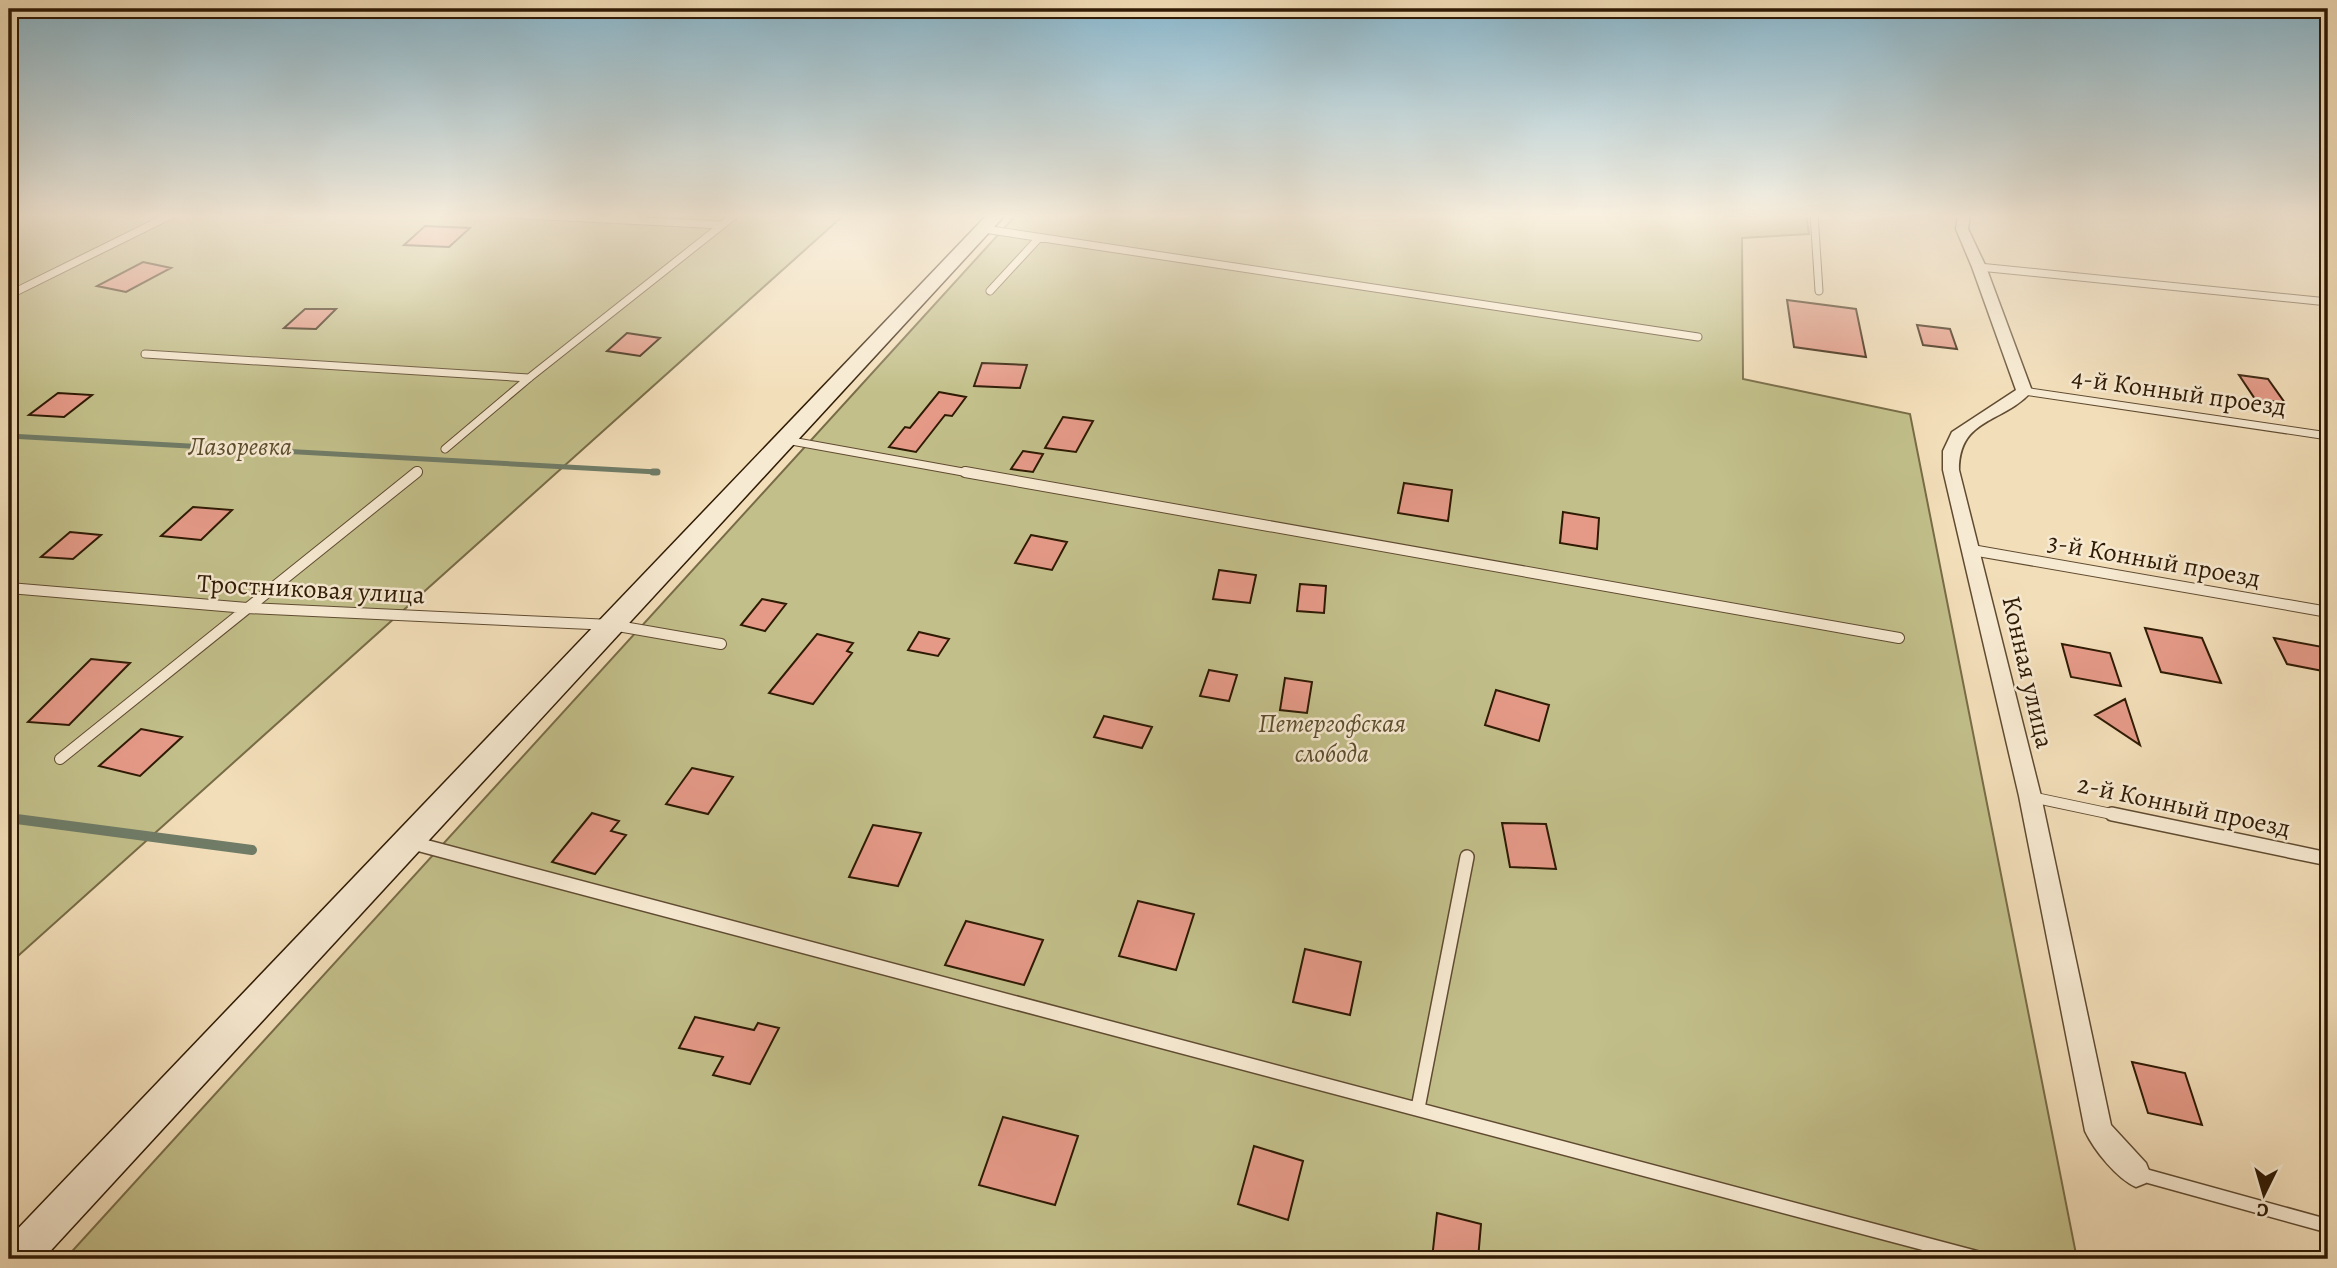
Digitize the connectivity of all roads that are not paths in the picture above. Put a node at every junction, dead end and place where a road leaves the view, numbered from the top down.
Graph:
1 (53, 273) edge
2 (661, 273) edge
3 (943, 273) edge
4 (1007, 273) edge
5 (1274, 273) edge
6 (1818, 273) edge
7 (1981, 273) edge
8 (2041, 273) edge
9 (990, 291) dead end
10 (1819, 291) dead end
11 (9, 295) edge
12 (2328, 302) edge
13 (1698, 337) dead end
14 (145, 354) dead end
15 (528, 378) junction
16 (2024, 391) junction
17 (2328, 436) edge
18 (786, 440) junction
19 (445, 449) dead end
20 (418, 471) dead end
21 (1972, 550) junction
22 (9, 588) edge
23 (247, 608) junction
24 (2328, 612) edge
25 (612, 625) junction
26 (1899, 638) dead end
27 (721, 644) dead end
28 (60, 759) dead end
29 (2030, 796) junction
30 (409, 842) junction
31 (1467, 857) dead end
32 (2328, 859) edge
33 (1418, 1108) junction
34 (2136, 1173) joint
35 (2328, 1226) edge
36 (16, 1259) edge
37 (1982, 1259) edge

1 - 11 lane
2 - 15 lane
3 - 18 street
4 - 9 lane
5 - 13 lane
6 - 10 lane
7 - 16 street
8 - 12 lane
14 - 15 lane
15 - 19 lane
16 - 17 lane, 4-й Конный проезд
16 - 21 street, Конная улица
18 - 25 street
18 - 26 lane
20 - 23 lane
21 - 24 lane, 3-й Конный проезд
21 - 29 street, Конная улица
22 - 23 lane, Тростниковая улица
23 - 25 lane, Тростниковая улица
23 - 28 lane
25 - 27 lane, Тростниковая улица
25 - 30 street
29 - 32 lane, 2-й Конный проезд
29 - 34 street, Конная улица
30 - 33 lane
30 - 36 street
31 - 33 lane
33 - 37 lane
34 - 35 lane

